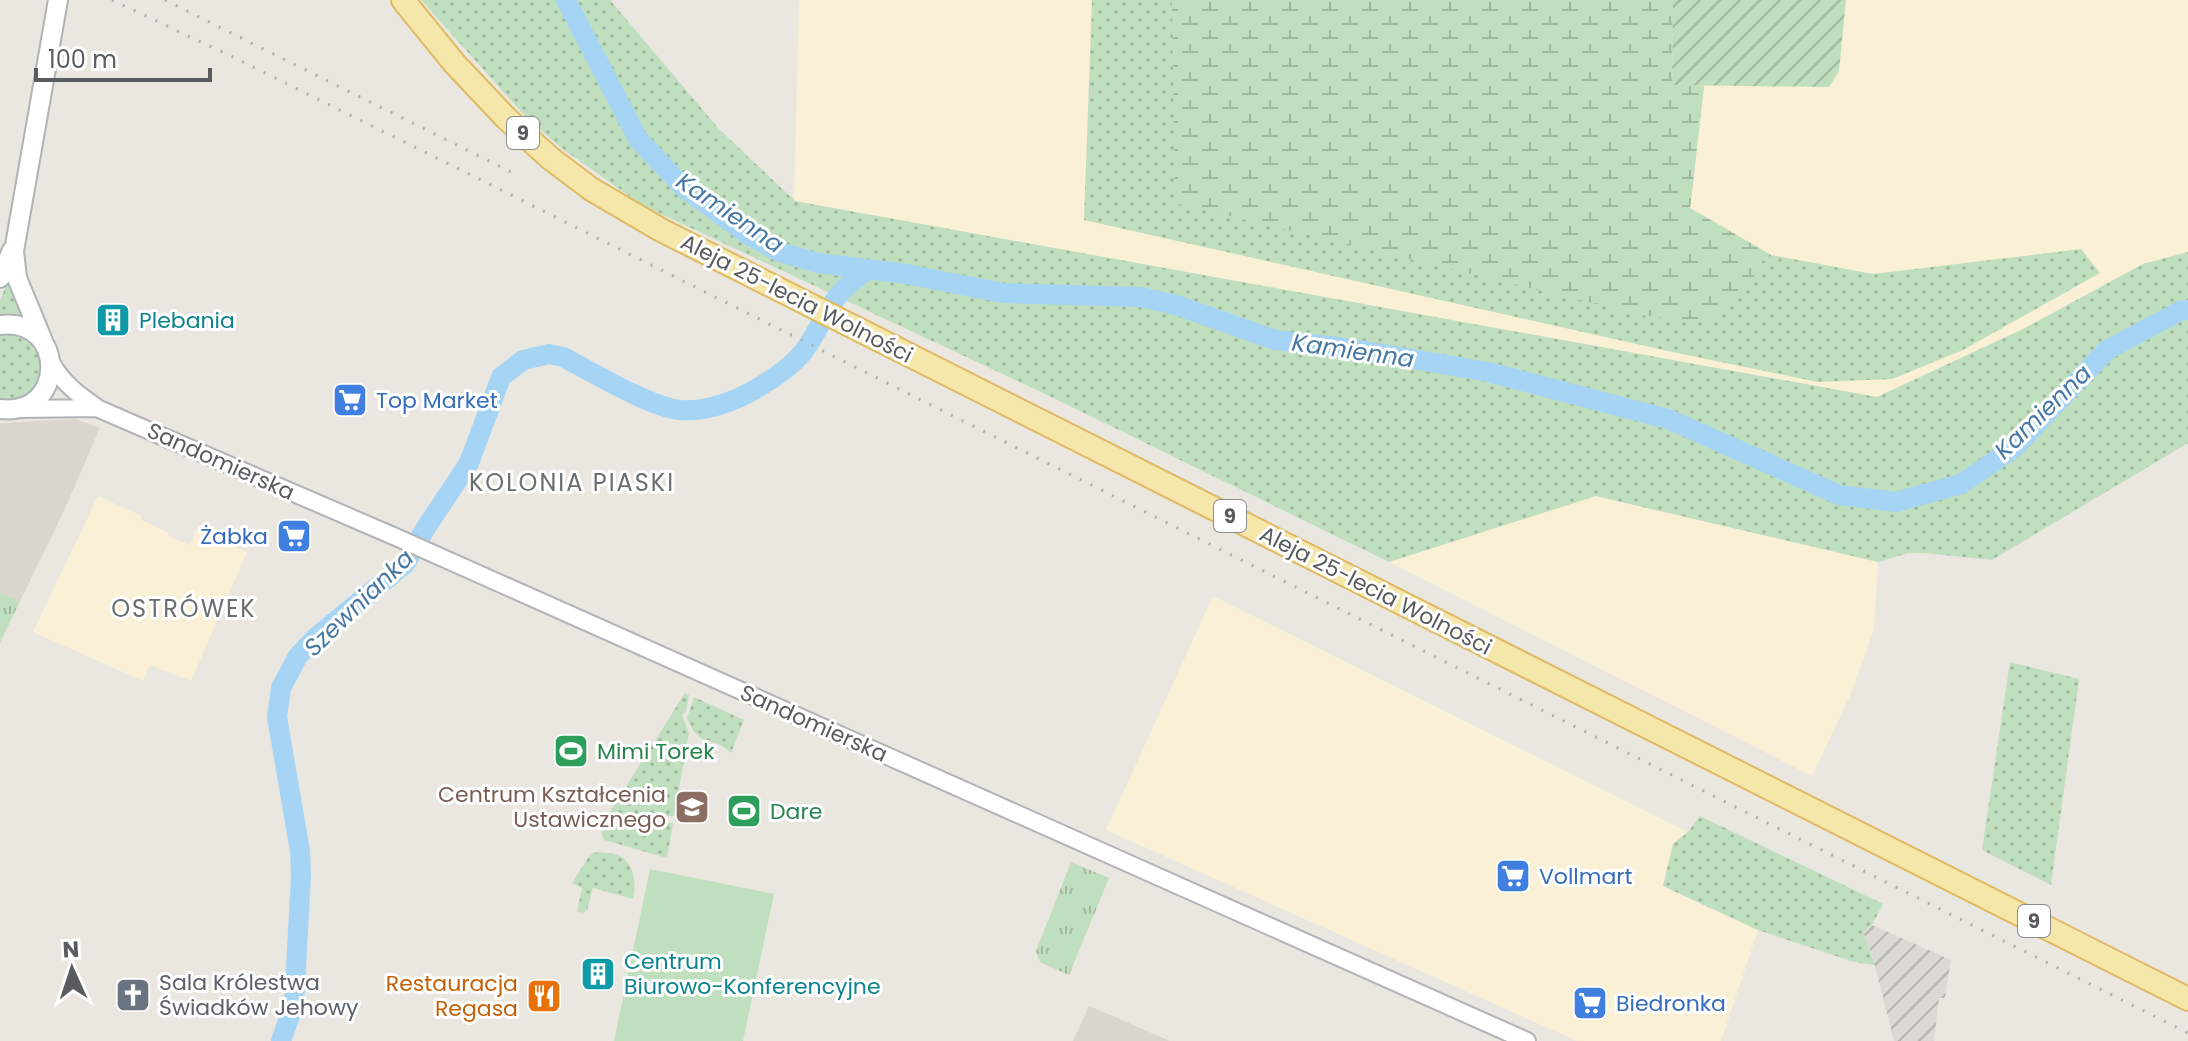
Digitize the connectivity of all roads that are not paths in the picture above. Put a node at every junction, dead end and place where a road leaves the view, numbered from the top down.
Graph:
1 (58, 0) edge
2 (403, 0) edge
3 (15, 244) junction
4 (0, 278) edge
5 (0, 325) edge
6 (43, 341) junction
7 (51, 362) junction
8 (99, 409) junction
9 (5, 410) edge
10 (2188, 999) edge
11 (1527, 1041) edge

1 - 3 main road
2 - 10 main road, Aleja 25-lecia Wolności / 9
3 - 4 main road
3 - 6 main road
5 - 6 main road
6 - 7 main road
7 - 8 street, Sandomierska
7 - 9 main road
8 - 9 street, Sandomierska
8 - 11 street, Sandomierska

